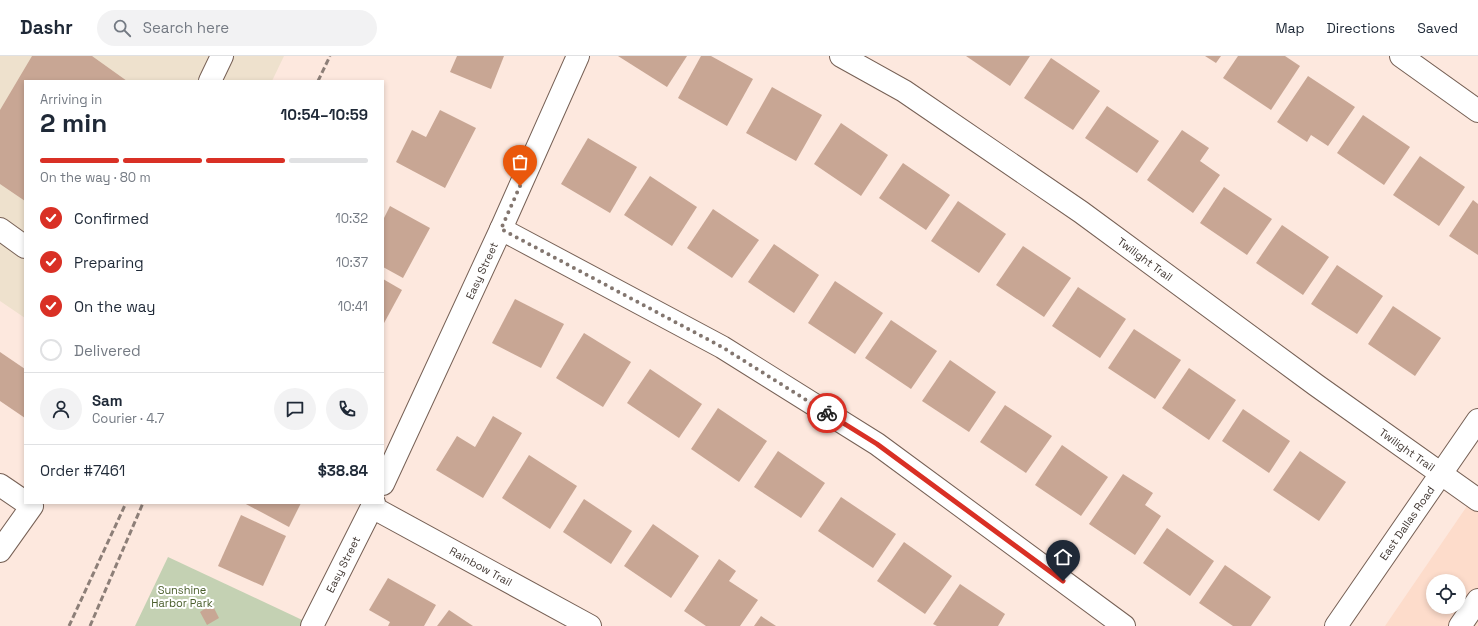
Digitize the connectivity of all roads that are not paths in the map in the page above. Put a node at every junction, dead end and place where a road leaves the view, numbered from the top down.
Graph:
1 (222, 56) edge
2 (578, 56) edge
3 (841, 56) edge
4 (1401, 56) edge
5 (210, 80) edge
6 (1478, 111) edge
7 (0, 229) edge
8 (501, 229) junction
9 (24, 246) edge
10 (1478, 420) edge
11 (1441, 475) junction
12 (384, 482) edge
13 (0, 485) edge
14 (1478, 500) edge
15 (24, 501) edge
16 (29, 504) edge
17 (373, 505) edge
18 (0, 551) edge
19 (1478, 600) edge
20 (312, 626) edge
21 (590, 626) edge
22 (1124, 626) edge
23 (1336, 626) edge
24 (1460, 626) edge

1 - 5 street
2 - 8 street, Easy Street
3 - 11 street, Twilight Trail
4 - 6 street
7 - 9 street
8 - 12 street, Easy Street
8 - 22 street
10 - 11 street, East Dallas Road
11 - 14 street, Twilight Trail
11 - 23 street, East Dallas Road
13 - 15 street
16 - 18 street
17 - 20 street, Easy Street
17 - 21 street, Rainbow Trail
19 - 24 street

